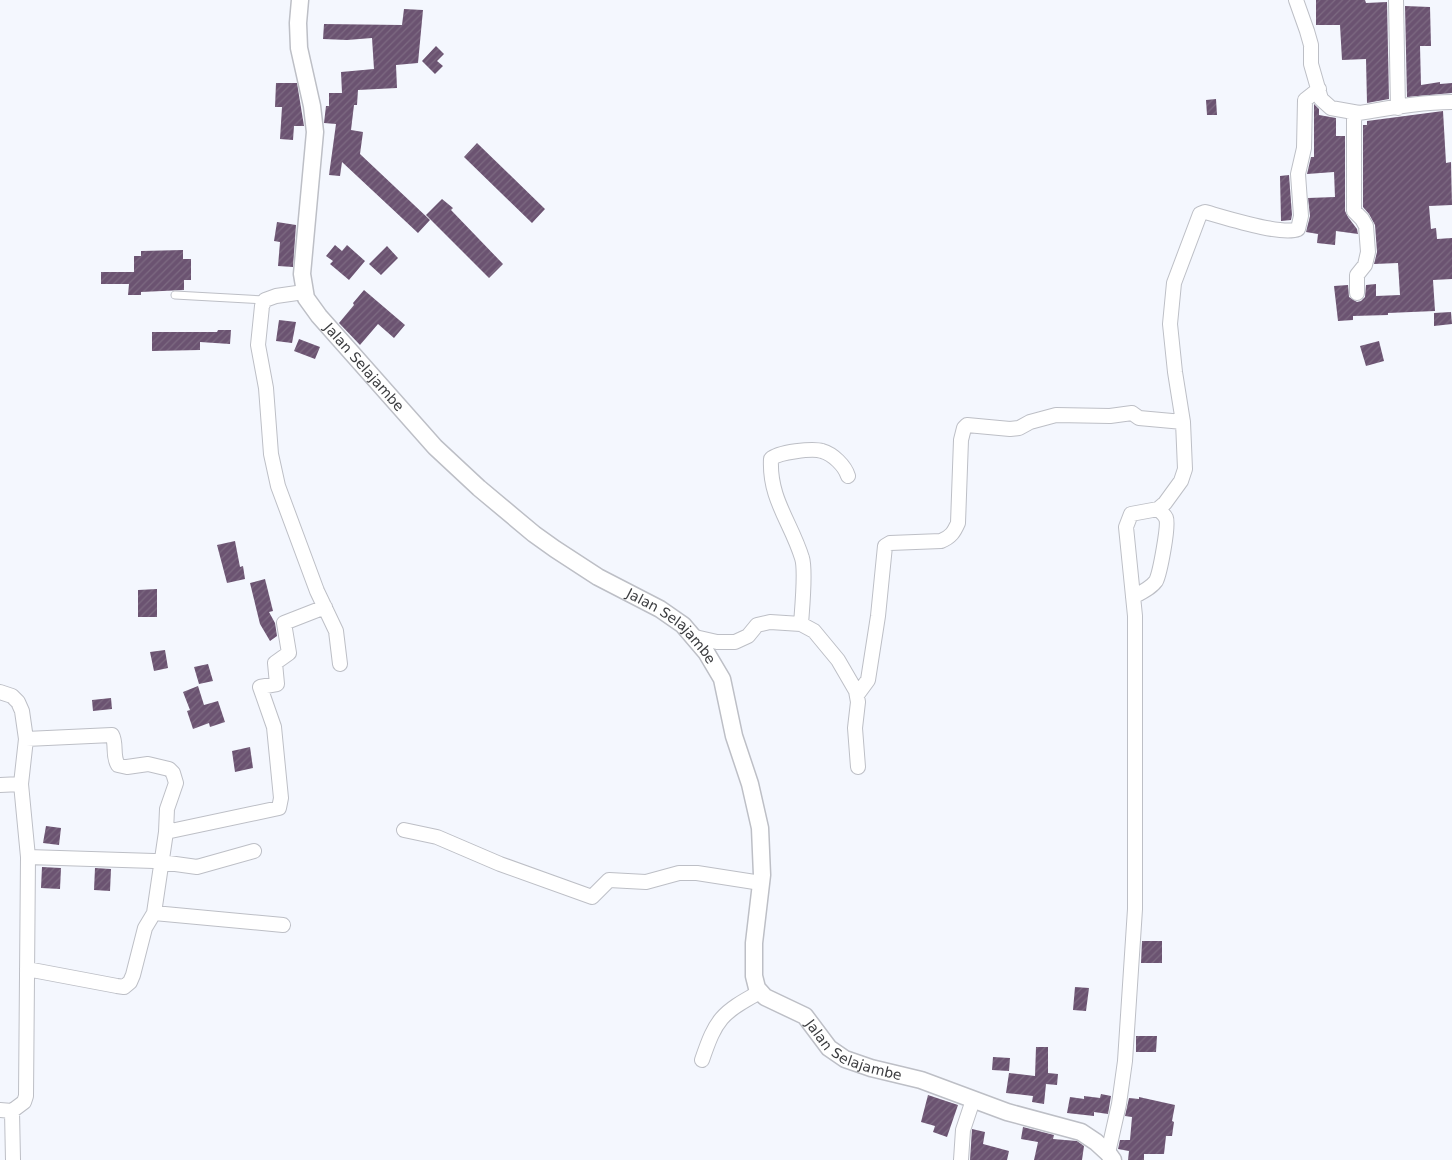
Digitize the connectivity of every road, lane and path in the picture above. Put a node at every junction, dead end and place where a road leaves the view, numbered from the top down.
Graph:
1 (300, 0) edge
2 (1296, 0) edge
3 (1396, 0) edge
4 (1319, 88) junction
5 (1452, 102) edge
6 (1398, 108) junction
7 (1354, 113) junction
8 (304, 292) junction
9 (1357, 293) dead end
10 (175, 294) dead end
11 (266, 300) junction
12 (1183, 422) junction
13 (848, 476) dead end
14 (1158, 509) junction
15 (1133, 597) junction
16 (325, 607) junction
17 (801, 624) junction
18 (695, 637) junction
19 (340, 664) dead end
20 (0, 692) edge
21 (857, 695) junction
22 (26, 739) junction
23 (858, 767) dead end
24 (21, 784) junction
25 (0, 785) edge
26 (404, 830) dead end
27 (166, 832) junction
28 (254, 851) dead end
29 (28, 857) junction
30 (161, 862) junction
31 (761, 883) junction
32 (154, 913) junction
33 (283, 924) dead end
34 (27, 970) junction
35 (760, 992) junction
36 (702, 1060) dead end
37 (973, 1100) junction
38 (6, 1110) edge
39 (1110, 1156) edge
40 (13, 1160) edge
41 (961, 1160) edge

1 - 8 street, Jalan Selajambe
2 - 4 street
3 - 6 street
4 - 7 street
4 - 12 street
5 - 6 street
6 - 7 street
7 - 9 street
8 - 11 street
8 - 18 street, Jalan Selajambe
10 - 11 lane
11 - 16 street
12 - 14 street
12 - 21 street
13 - 17 street
14 - 15 street
14 - 15 street
15 - 39 street
16 - 19 street
16 - 27 street
17 - 18 street
17 - 21 street
18 - 31 street, Jalan Selajambe
20 - 22 street
21 - 23 street
22 - 24 street
22 - 27 street
24 - 25 street
24 - 29 street
26 - 31 street
27 - 30 street
28 - 30 street
29 - 30 street
29 - 34 street
30 - 32 street
31 - 35 street, Jalan Selajambe
32 - 33 street
32 - 34 street
34 - 38 street
35 - 36 street
35 - 37 street, Jalan Selajambe
37 - 39 street, Jalan Selajambe
37 - 41 street
38 - 40 street

